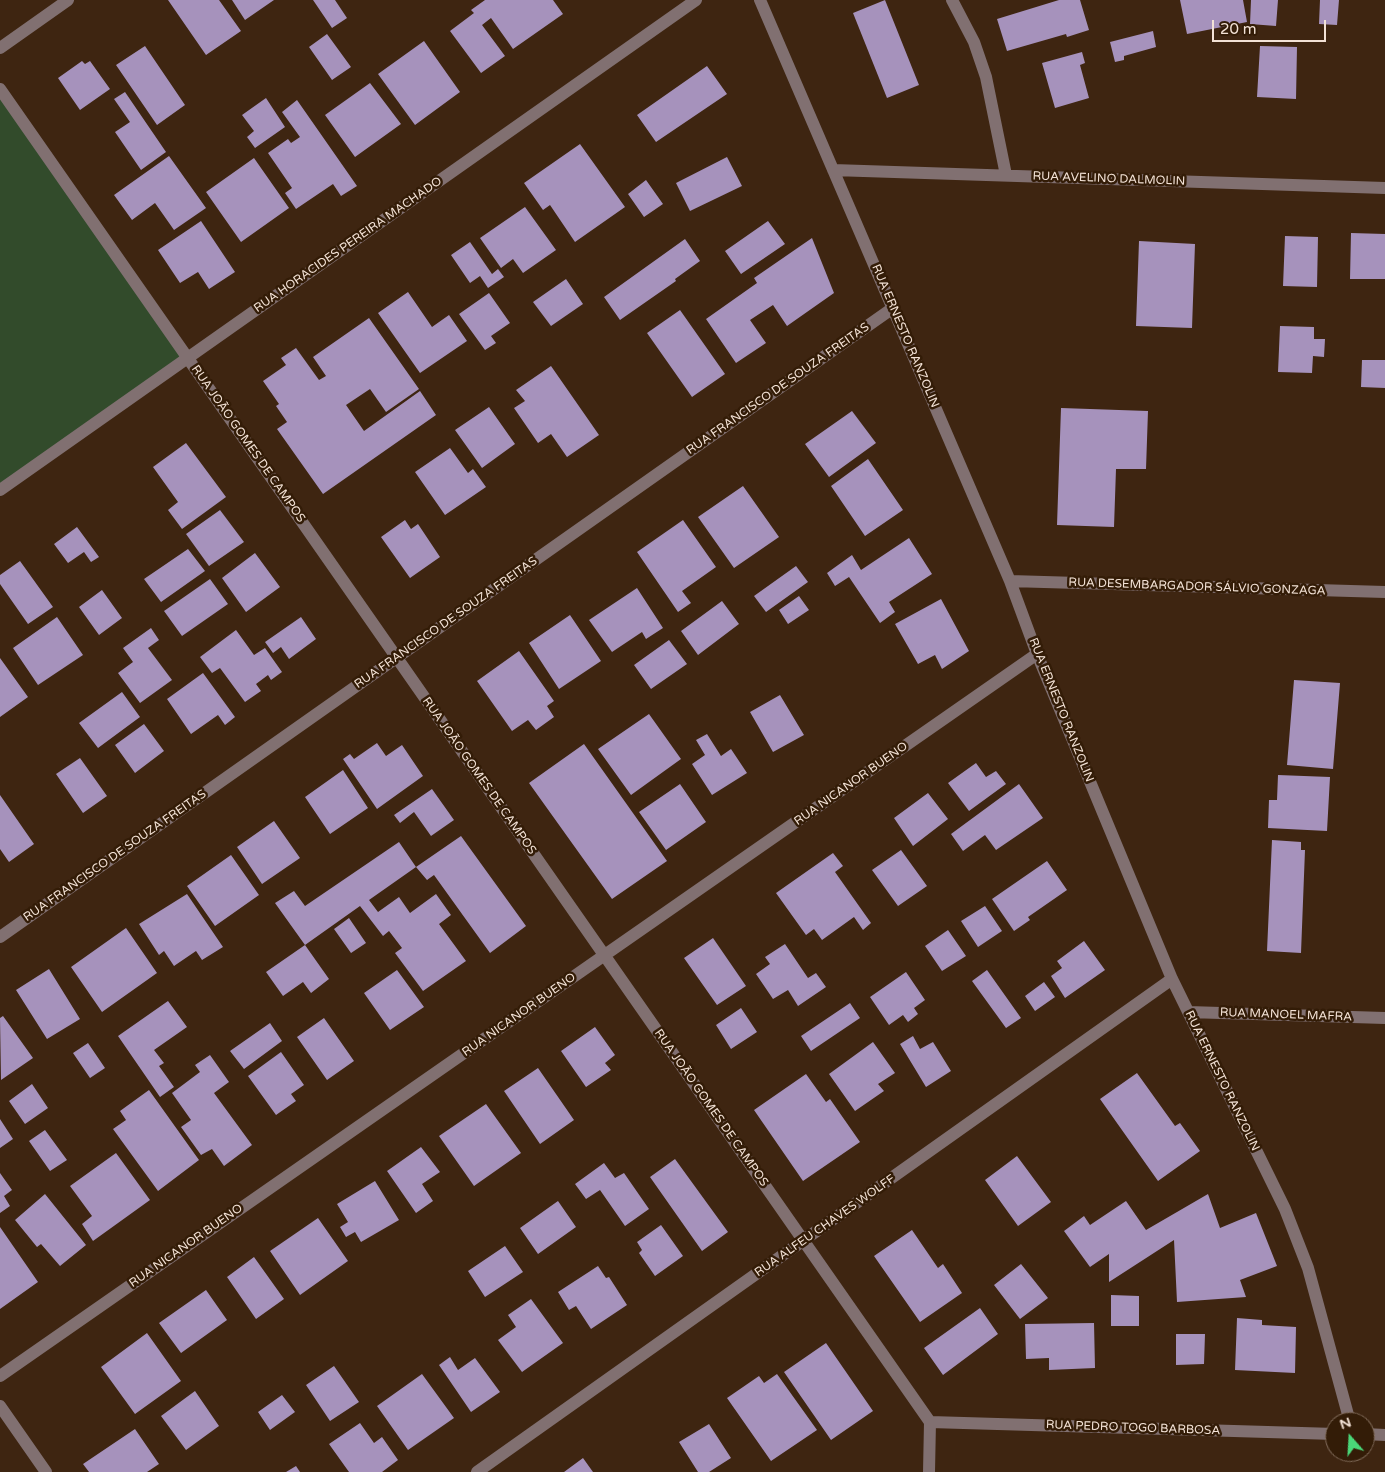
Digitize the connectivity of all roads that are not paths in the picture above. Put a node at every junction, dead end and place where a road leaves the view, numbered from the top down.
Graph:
1 (68, 0) edge
2 (696, 0) edge
3 (760, 0) edge
4 (952, 0) edge
5 (0, 48) edge
6 (0, 89) edge
7 (833, 170) junction
8 (1006, 176) junction
9 (1385, 188) edge
10 (893, 308) junction
11 (188, 358) junction
12 (0, 490) edge
13 (1010, 581) junction
14 (1385, 592) edge
15 (1037, 654) junction
16 (397, 658) junction
17 (0, 937) edge
18 (605, 955) junction
19 (1172, 979) junction
20 (1188, 1012) junction
21 (1385, 1018) edge
22 (804, 1241) junction
23 (0, 1376) edge
24 (0, 1406) edge
25 (1347, 1412) edge
26 (930, 1422) junction
27 (1325, 1434) edge
28 (46, 1472) edge
29 (477, 1472) edge
30 (929, 1472) edge

1 - 5 street
2 - 11 street, RUA HORACIDES PEREIRA MACHADO
3 - 7 street, RUA ERNESTO RANZOLIN
4 - 8 street
6 - 11 street, RUA JOÃO GOMES DE CAMPOS
7 - 8 street, RUA AVELINO DALMOLIN
7 - 10 street, RUA ERNESTO RANZOLIN
8 - 9 street, RUA AVELINO DALMOLIN
10 - 13 street, RUA ERNESTO RANZOLIN
10 - 16 street, RUA FRANCISCO DE SOUZA FREITAS
11 - 12 street, RUA HORACIDES PEREIRA MACHADO
11 - 16 street, RUA JOÃO GOMES DE CAMPOS
13 - 14 street, RUA DESEMBARGADOR SÁLVIO GONZAGA
13 - 15 street, RUA ERNESTO RANZOLIN
15 - 18 street, RUA NICANOR BUENO
15 - 19 street, RUA ERNESTO RANZOLIN
16 - 17 street, RUA FRANCISCO DE SOUZA FREITAS
16 - 18 street, RUA JOÃO GOMES DE CAMPOS
18 - 22 street, RUA JOÃO GOMES DE CAMPOS
18 - 23 street, RUA NICANOR BUENO
19 - 20 street, RUA ERNESTO RANZOLIN
19 - 22 street, RUA ALFEU CHAVES WOLFF
20 - 21 street, RUA MANOEL MAFRA
20 - 25 street, RUA ERNESTO RANZOLIN
22 - 26 street, RUA JOÃO GOMES DE CAMPOS
22 - 29 street, RUA ALFEU CHAVES WOLFF
24 - 28 street
26 - 27 street, RUA PEDRO TOGO BARBOSA
26 - 30 street

